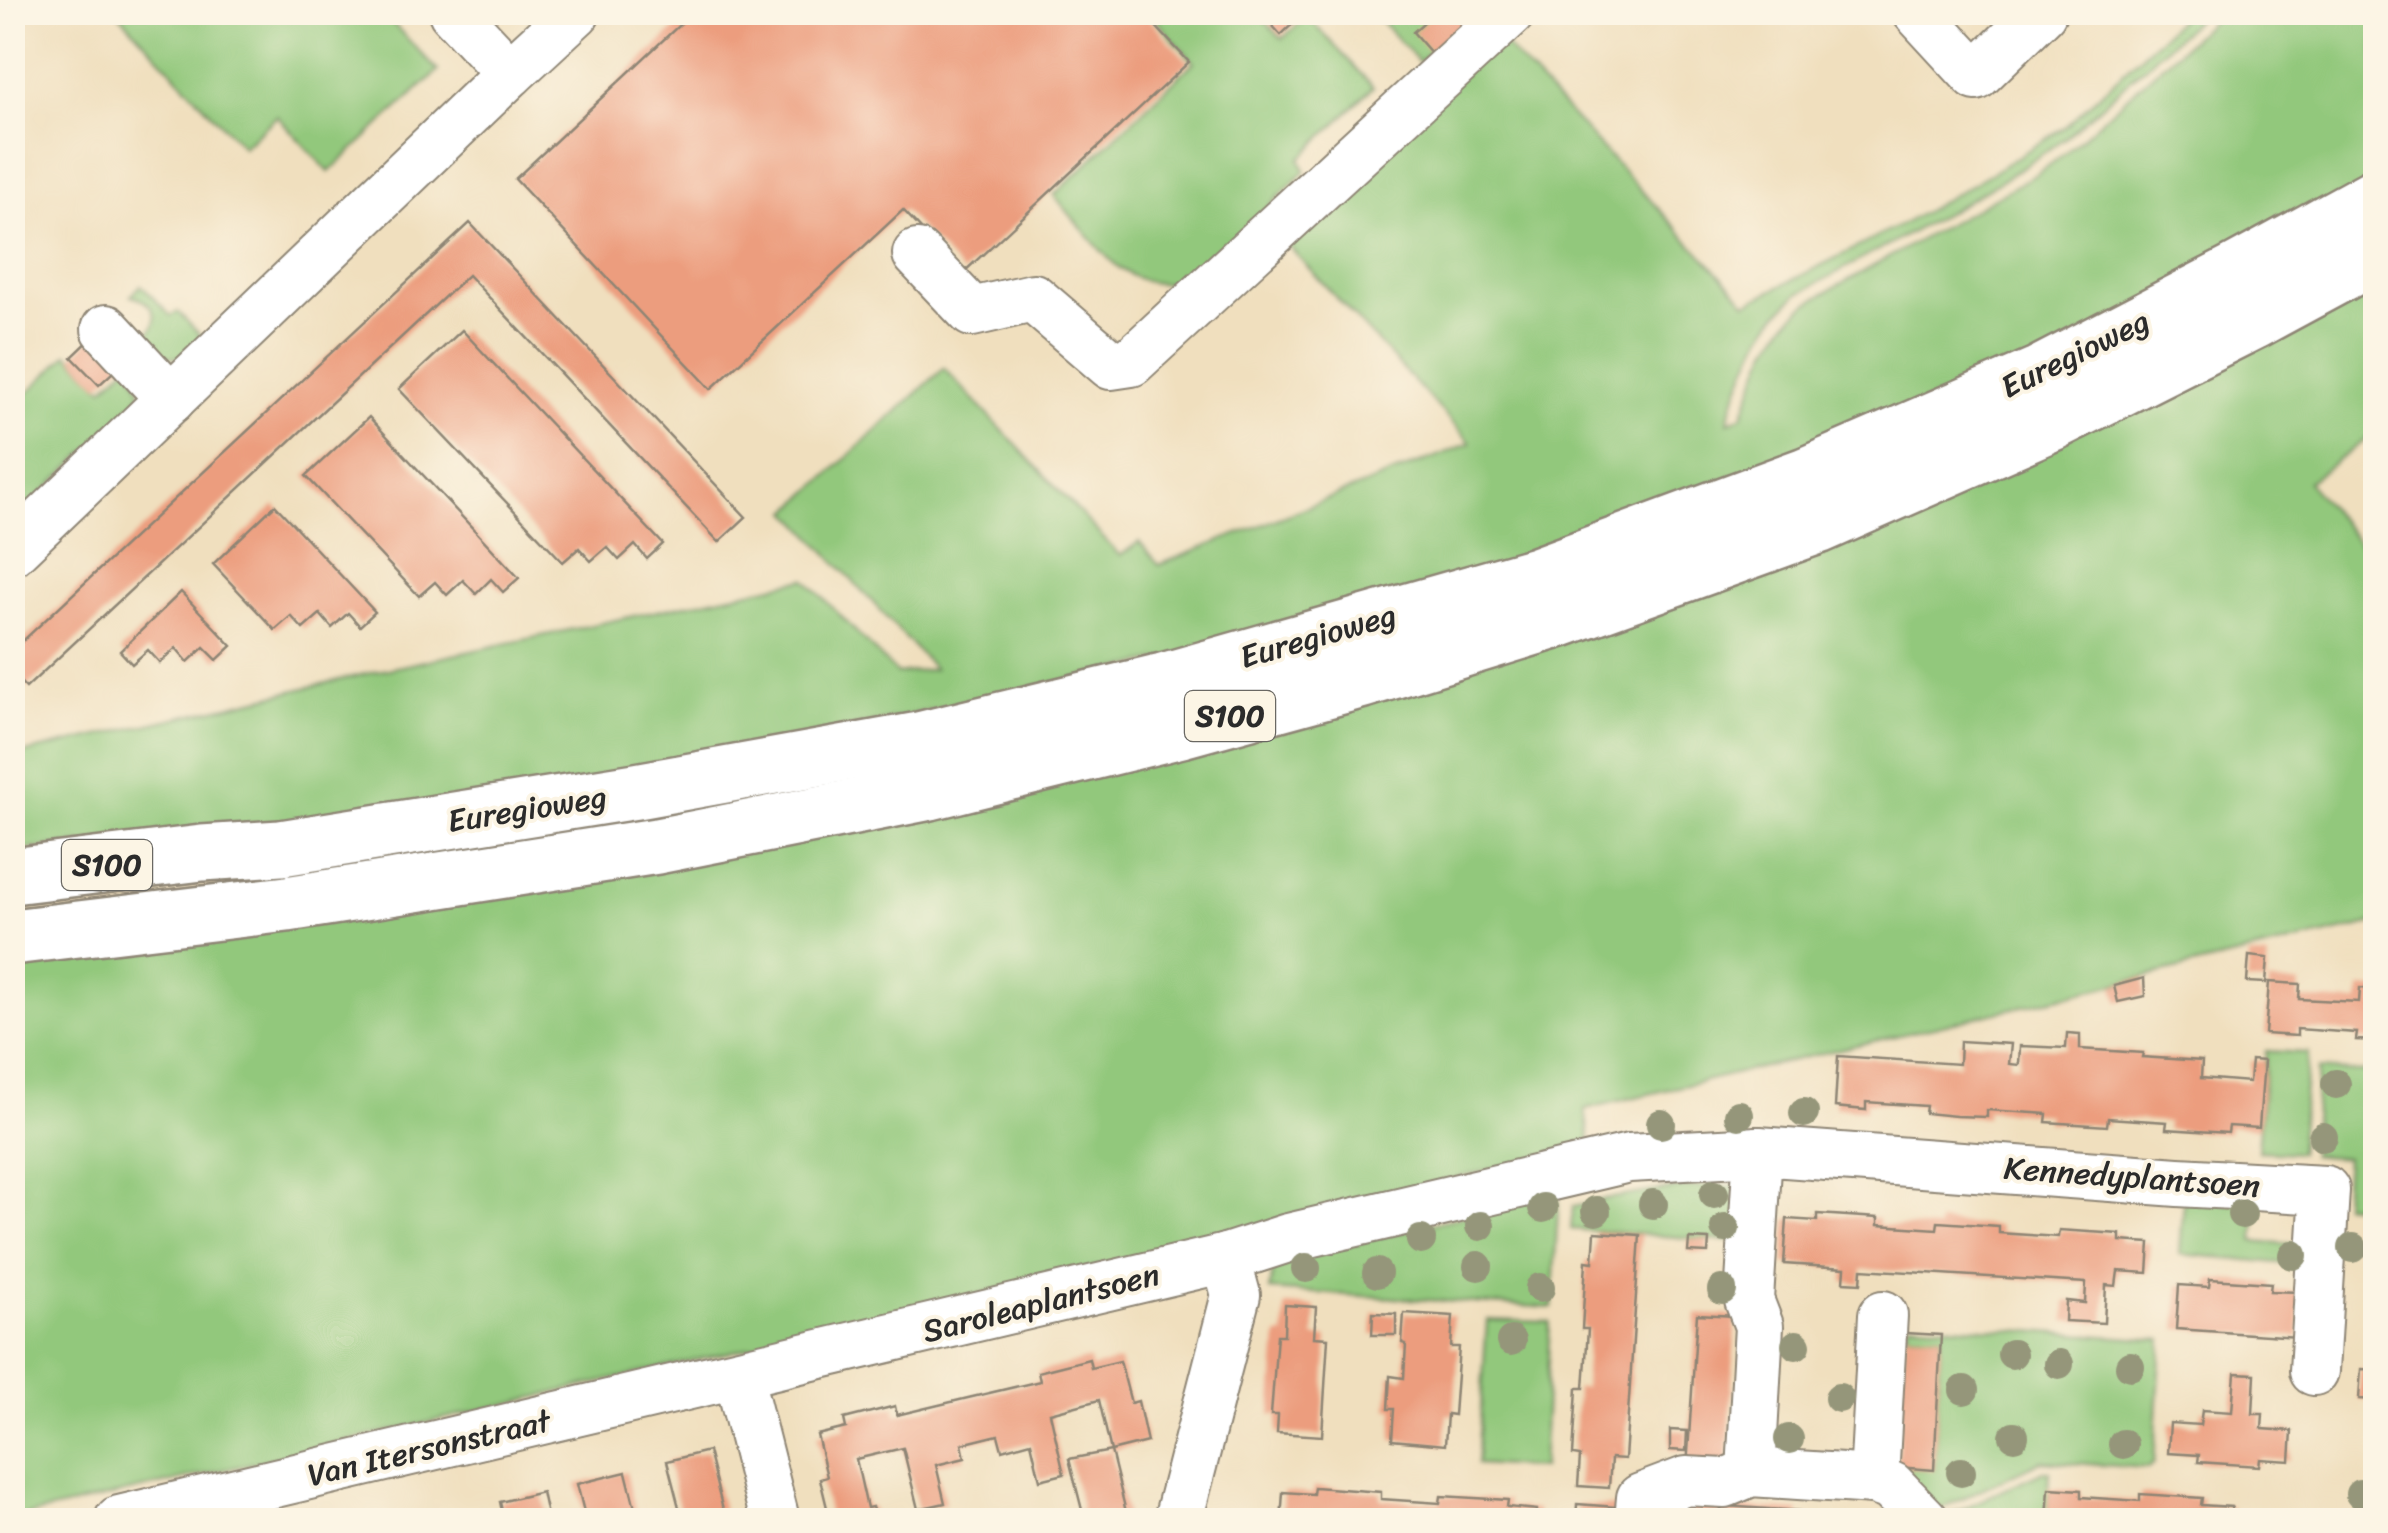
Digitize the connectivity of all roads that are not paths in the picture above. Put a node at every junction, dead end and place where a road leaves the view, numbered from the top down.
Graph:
1 (453, 12) edge
2 (576, 12) edge
3 (1511, 12) edge
4 (1917, 12) edge
5 (2042, 12) edge
6 (510, 73) junction
7 (2376, 196) edge
8 (918, 254) dead end
9 (2376, 255) edge
10 (106, 329) dead end
11 (170, 400) junction
12 (12, 551) edge
13 (12, 876) edge
14 (12, 937) edge
15 (1758, 1151) junction
16 (1226, 1258) junction
17 (1883, 1315) dead end
18 (2314, 1371) dead end
19 (738, 1374) junction
20 (1751, 1472) junction
21 (1874, 1480) junction
22 (120, 1520) edge
23 (774, 1520) edge
24 (1178, 1520) edge
25 (1639, 1520) edge
26 (1924, 1520) edge

1 - 6 street
2 - 6 street
3 - 8 street
4 - 5 street
6 - 11 street
7 - 13 main road, Euregioweg / S100
9 - 14 main road, Euregioweg / S100
10 - 11 street
11 - 12 street
15 - 16 street, Kennedyplantsoen
15 - 18 street, Kennedyplantsoen
15 - 20 street
16 - 19 street, Saroleaplantsoen
16 - 24 street
17 - 21 street
19 - 22 street, Van Itersonstraat
19 - 23 street
20 - 21 street
20 - 25 street
21 - 26 street

